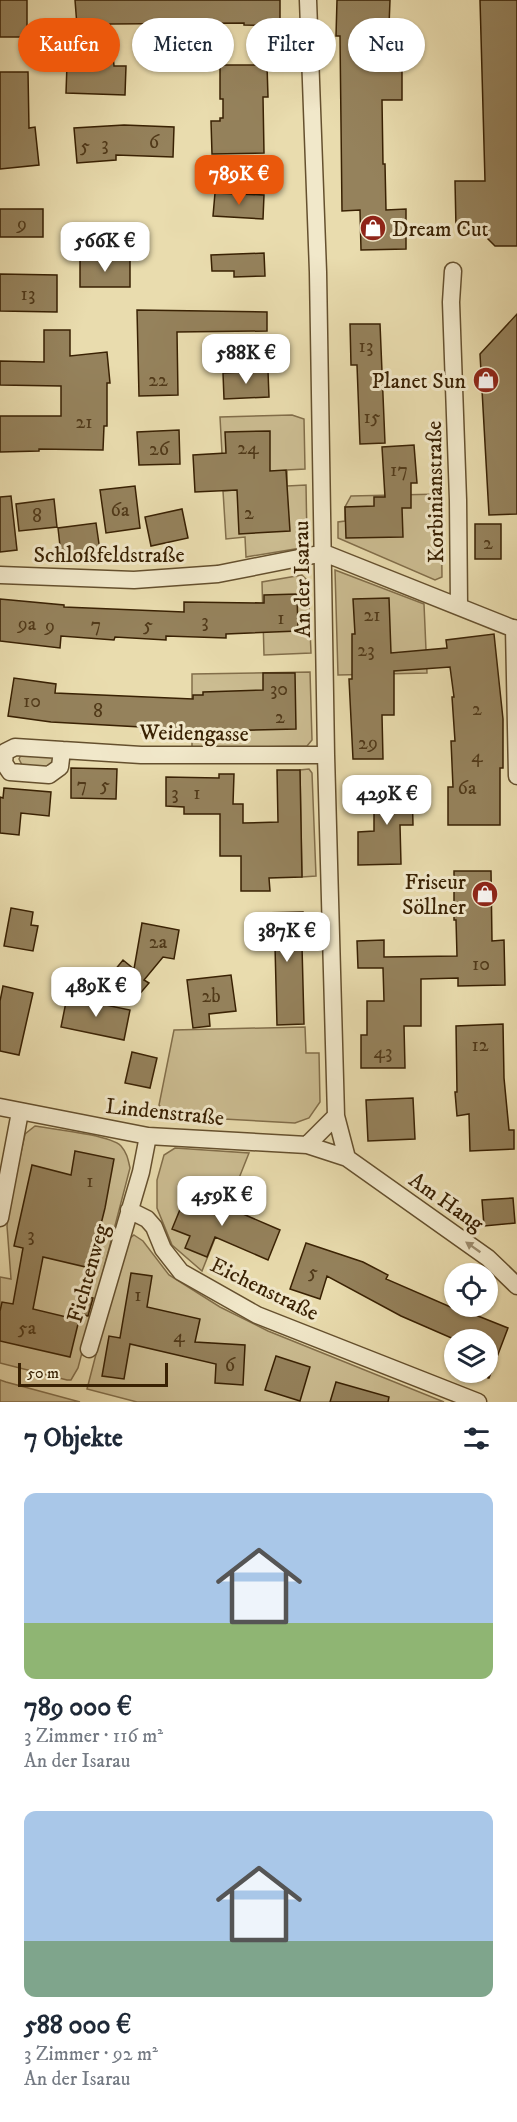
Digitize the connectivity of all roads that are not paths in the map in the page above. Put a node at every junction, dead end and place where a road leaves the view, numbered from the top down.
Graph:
1 (308, 0) edge
2 (453, 271) dead end
3 (324, 553) junction
4 (0, 575) edge
5 (459, 605) junction
6 (515, 629) edge
7 (62, 750) dead end
8 (326, 755) junction
9 (517, 776) edge
10 (0, 1107) edge
11 (20, 1112) junction
12 (336, 1116) junction
13 (148, 1136) junction
14 (307, 1145) junction
15 (347, 1158) junction
16 (129, 1210) junction
17 (0, 1218) edge
18 (517, 1286) edge
19 (89, 1349) dead end
20 (478, 1402) edge

1 - 3 street, An der Isarau
2 - 5 street, Korbinianstraße
3 - 4 street, Schloßfeldstraße
3 - 5 street
3 - 8 street, An der Isarau
5 - 6 street
6 - 9 street
7 - 8 street, Weidengasse
8 - 12 street, An der Isarau
10 - 11 street, Lindenstraße
11 - 13 street, Lindenstraße
11 - 17 street
12 - 14 street
12 - 15 street
13 - 14 street, Lindenstraße
13 - 16 street
14 - 15 street, Am Hang
18 -> 15 street, Am Hang
16 - 19 street, Fichtenweg
16 - 20 street, Eichenstraße

